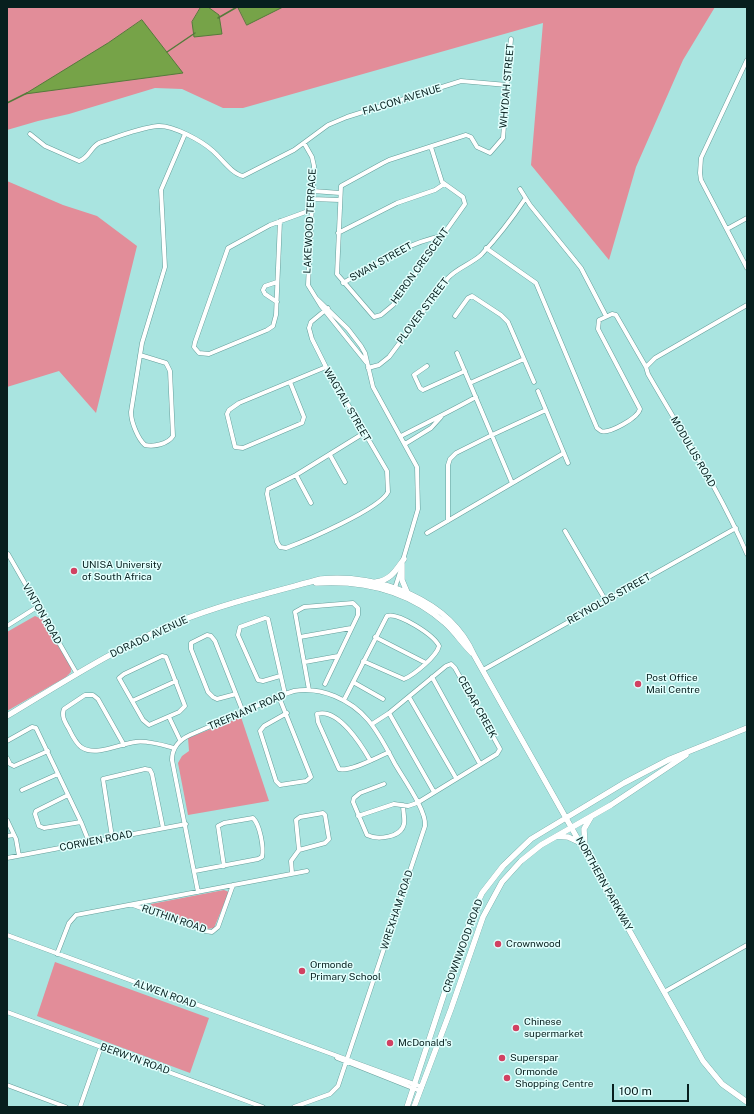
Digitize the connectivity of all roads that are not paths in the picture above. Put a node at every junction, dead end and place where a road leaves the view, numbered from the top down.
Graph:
1 (511, 39) dead end
2 (747, 60) edge
3 (507, 85) junction
4 (30, 134) dead end
5 (185, 134) junction
6 (304, 144) junction
7 (431, 147) junction
8 (444, 184) junction
9 (520, 189) dead end
10 (313, 191) junction
11 (340, 193) junction
12 (312, 199) junction
13 (525, 199) junction
14 (340, 200) junction
15 (311, 210) junction
16 (747, 218) edge
17 (280, 222) junction
18 (727, 230) junction
19 (338, 233) junction
20 (442, 236) junction
21 (486, 248) junction
22 (747, 268) edge
23 (277, 282) junction
24 (343, 283) junction
25 (276, 302) junction
26 (747, 305) edge
27 (326, 309) junction
28 (455, 316) dead end
29 (606, 316) junction
30 (457, 353) dead end
31 (140, 355) junction
32 (524, 359) junction
33 (366, 362) junction
34 (427, 366) dead end
35 (326, 367) junction
36 (646, 367) junction
37 (368, 368) junction
38 (464, 371) junction
39 (290, 382) junction
40 (534, 382) dead end
41 (470, 383) junction
42 (538, 390) dead end
43 (476, 397) junction
44 (546, 410) junction
45 (441, 417) junction
46 (364, 434) junction
47 (492, 435) junction
48 (401, 436) junction
49 (405, 444) junction
50 (564, 453) junction
51 (330, 455) junction
52 (568, 463) dead end
53 (296, 475) junction
54 (345, 482) dead end
55 (512, 483) junction
56 (311, 503) dead end
57 (448, 521) junction
58 (736, 528) junction
59 (565, 531) dead end
60 (427, 533) dead end
61 (8, 554) edge
62 (747, 554) edge
63 (403, 561) junction
64 (374, 582) junction
65 (301, 584) junction
66 (394, 590) junction
67 (409, 594) junction
68 (606, 601) junction
69 (37, 607) junction
70 (7, 626) edge
71 (351, 628) junction
72 (300, 637) junction
73 (375, 637) junction
74 (474, 655) junction
75 (338, 656) junction
76 (363, 661) junction
77 (305, 662) junction
78 (426, 663) junction
79 (483, 670) junction
80 (77, 674) junction
81 (280, 676) junction
82 (432, 677) junction
83 (176, 681) junction
84 (353, 682) junction
85 (325, 684) dead end
86 (309, 690) junction
87 (236, 694) junction
88 (285, 694) junction
89 (279, 697) junction
90 (409, 697) junction
91 (383, 699) dead end
92 (344, 700) junction
93 (132, 701) junction
94 (243, 712) junction
95 (287, 713) junction
96 (389, 713) junction
97 (7, 716) edge
98 (169, 718) junction
99 (372, 724) junction
100 (747, 728) edge
101 (180, 740) junction
102 (7, 741) edge
103 (124, 745) junction
104 (174, 748) junction
105 (693, 750) junction
106 (48, 751) junction
107 (389, 752) junction
108 (7, 758) edge
109 (370, 760) junction
110 (480, 764) junction
111 (58, 774) junction
112 (456, 778) junction
113 (384, 784) dead end
114 (22, 790) dead end
115 (434, 792) junction
116 (68, 796) junction
117 (417, 803) junction
118 (403, 805) junction
119 (594, 814) junction
120 (358, 816) junction
121 (566, 817) junction
122 (7, 820) edge
123 (81, 822) junction
124 (186, 824) junction
125 (572, 827) junction
126 (163, 828) junction
127 (14, 835) junction
128 (7, 836) edge
129 (557, 836) junction
130 (112, 837) junction
131 (89, 842) junction
132 (581, 843) junction
133 (299, 850) junction
134 (585, 850) junction
135 (19, 856) junction
136 (7, 858) edge
137 (224, 866) junction
138 (195, 871) junction
139 (306, 871) dead end
140 (292, 873) junction
141 (233, 885) junction
142 (198, 892) junction
143 (133, 904) junction
144 (7, 935) edge
145 (747, 945) edge
146 (58, 954) junction
147 (664, 992) junction
148 (7, 1012) edge
149 (101, 1047) junction
150 (346, 1061) junction
151 (7, 1085) edge
152 (414, 1087) junction
153 (421, 1089) junction
154 (747, 1102) edge
155 (66, 1107) edge
156 (80, 1107) edge
157 (264, 1107) edge
158 (294, 1107) edge
159 (407, 1107) edge
160 (414, 1107) edge

1 - 3 street, WHYDAH STREET
2 - 18 street
3 - 6 street, FALCON AVENUE
3 - 7 street, WHYDAH STREET
4 - 5 street
5 - 6 street, FALCON AVENUE
5 - 31 street
6 - 10 street, LAKEWOOD TERRACE
7 - 8 street
7 - 11 street
8 - 19 street
8 - 20 street, HERON CRESCENT
9 - 13 street
10 - 11 street
10 - 12 street, LAKEWOOD TERRACE
11 - 14 street, HERON CRESCENT
12 - 14 street
12 - 15 street, LAKEWOOD TERRACE
13 - 21 street, PLOVER STREET
13 - 29 street
14 - 19 street, HERON CRESCENT
15 - 17 street
15 - 27 street, LAKEWOOD TERRACE
16 - 18 street
17 - 23 street
17 - 25 street
18 - 22 street
19 - 24 street, HERON CRESCENT
20 - 24 street, SWAN STREET
20 - 24 street, HERON CRESCENT
21 - 29 street
21 - 37 street, PLOVER STREET
23 - 25 street
23 - 25 street
26 - 36 street
27 - 33 street, LAKEWOOD TERRACE
27 - 33 street, LAKEWOOD TERRACE
27 - 35 street, WAGTAIL STREET
28 - 32 street
29 - 36 street, MODULUS ROAD
30 - 38 street
31 - 31 street
32 - 40 street
32 - 41 street
33 - 37 street, LAKEWOOD TERRACE
34 - 38 street
35 - 39 street
35 - 46 street, WAGTAIL STREET
36 - 58 street, MODULUS ROAD
37 - 48 street, LAKEWOOD TERRACE
38 - 41 street
39 - 39 street
41 - 43 street
42 - 44 street
43 - 45 street
43 - 47 street
44 - 47 street
44 - 50 street
45 - 48 street
45 - 49 street
46 - 51 street
46 - 53 street, WAGTAIL STREET
47 - 55 street
47 - 57 street
48 - 49 street, LAKEWOOD TERRACE
49 - 63 street, LAKEWOOD TERRACE
50 - 52 street
50 - 55 street
51 - 53 street
51 - 54 street
53 - 56 street
55 - 57 street
57 - 60 street
58 - 62 street, MODULUS ROAD
58 - 68 street, REYNOLDS STREET
59 - 68 street
61 - 69 street, VINTON ROAD
63 - 64 main road
63 - 66 street, LAKEWOOD TERRACE
63 - 67 main road
64 - 65 main road, DORADO AVENUE
64 - 66 main road, DORADO AVENUE
65 - 66 main road, DORADO AVENUE
65 - 80 main road, DORADO AVENUE
66 - 67 main road, NORTHERN PARKWAY
66 - 74 main road, NORTHERN PARKWAY
67 - 74 main road, NORTHERN PARKWAY
68 - 79 street, REYNOLDS STREET
69 - 70 street
69 - 80 street, VINTON ROAD
71 - 72 street
71 - 72 street
71 - 75 street
72 - 77 street
73 - 76 street
73 - 78 street
73 - 78 street
74 - 79 main road, NORTHERN PARKWAY
75 - 77 street
75 - 85 street
76 - 78 street
76 - 84 street
77 - 86 street
79 - 121 main road, NORTHERN PARKWAY
80 - 97 main road, DORADO AVENUE
81 - 81 street
81 - 88 street
82 - 90 street, CEDAR CREEK
82 - 110 street
82 - 110 street, CEDAR CREEK
83 - 93 street
83 - 93 street
83 - 98 street
84 - 91 street
84 - 92 street
86 - 88 street, TREFNANT ROAD
86 - 92 street, TREFNANT ROAD
87 - 87 street
87 - 94 street
88 - 89 street, TREFNANT ROAD
89 - 94 street, TREFNANT ROAD
89 - 95 street
90 - 96 street, CEDAR CREEK
90 - 112 street
92 - 99 street, TREFNANT ROAD
93 - 98 street
94 - 101 street, TREFNANT ROAD
95 - 95 street
96 - 99 street, CEDAR CREEK
96 - 115 street
98 - 101 street
99 - 107 street, TREFNANT ROAD
100 - 105 main road, CROWNWOOD ROAD
101 - 104 street, TREFNANT ROAD
102 - 106 street
103 - 103 street
103 - 104 street
104 - 124 street
105 - 119 main road, CROWNWOOD ROAD
105 - 121 main road, CROWNWOOD ROAD
106 - 108 street
106 - 111 street
107 - 109 street
107 - 117 street, TREFNANT ROAD
109 - 109 street
110 - 112 street, CEDAR CREEK
111 - 114 street
111 - 116 street
112 - 115 street, CEDAR CREEK
113 - 120 street
115 - 117 street, CEDAR CREEK
116 - 123 street
116 - 123 street
117 - 118 street
117 - 150 street, WREXHAM ROAD
118 - 120 street
118 - 120 street
119 - 125 main road, CROWNWOOD ROAD
119 - 134 main road
121 - 125 main road, NORTHERN PARKWAY
121 - 152 main road, CROWNWOOD ROAD
122 - 127 street
123 - 131 street
124 - 126 street, CORWEN ROAD
124 - 138 street
125 - 129 main road, CROWNWOOD ROAD
125 - 132 main road, NORTHERN PARKWAY
126 - 130 street, CORWEN ROAD
126 - 130 street
127 - 128 street
127 - 135 street
129 - 132 main road
129 - 153 main road, CROWNWOOD ROAD
130 - 131 street, CORWEN ROAD
131 - 135 street, CORWEN ROAD
132 - 134 main road, NORTHERN PARKWAY
133 - 133 street
133 - 140 street
134 - 147 main road, NORTHERN PARKWAY
135 - 136 street, CORWEN ROAD
137 - 137 street
137 - 138 street
138 - 142 street
139 - 140 street, RUTHIN ROAD
140 - 141 street, RUTHIN ROAD
141 - 142 street, RUTHIN ROAD
141 - 143 street, RUTHIN ROAD
142 - 143 street, RUTHIN ROAD
143 - 146 street, RUTHIN ROAD
144 - 146 street, ALWEN ROAD
145 - 147 street
146 - 150 street, ALWEN ROAD
147 - 154 main road, NORTHERN PARKWAY
148 - 149 street, BERWYN ROAD
149 - 156 street
149 - 157 street, BERWYN ROAD
150 - 152 street, ALWEN ROAD
150 - 158 street
151 - 155 street
152 - 153 street, ALWEN ROAD
152 - 159 main road, CROWNWOOD ROAD
153 - 160 main road, CROWNWOOD ROAD

